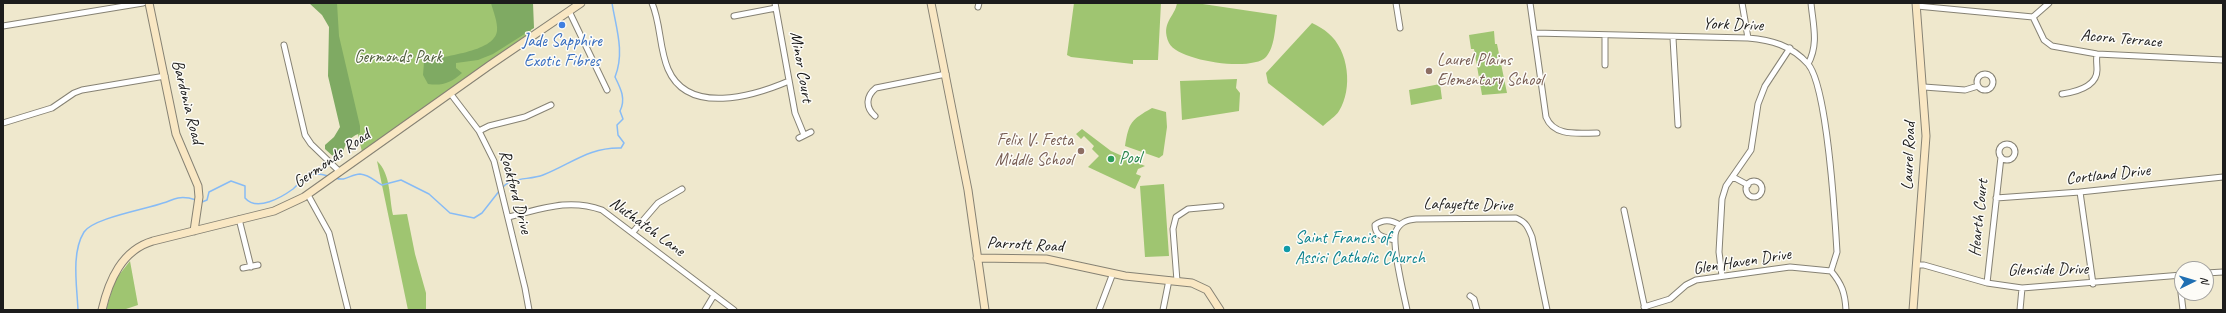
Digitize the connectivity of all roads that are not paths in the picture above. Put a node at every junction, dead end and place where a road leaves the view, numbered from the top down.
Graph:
1 (143, 3) edge
2 (149, 3) edge
3 (581, 3) edge
4 (652, 3) edge
5 (931, 3) edge
6 (1396, 3) edge
7 (1530, 3) edge
8 (1742, 3) edge
9 (1811, 3) edge
10 (2049, 3) edge
11 (1916, 4) edge
12 (775, 6) edge
13 (569, 12) junction
14 (734, 16) dead end
15 (2033, 17) junction
16 (3, 26) edge
17 (1400, 28) dead end
18 (1534, 33) junction
19 (1605, 35) junction
20 (1673, 38) junction
21 (1748, 38) junction
22 (284, 45) dead end
23 (1790, 48) junction
24 (2098, 54) junction
25 (2223, 60) edge
26 (1605, 64) dead end
27 (1808, 64) junction
28 (946, 74) junction
29 (165, 76) junction
30 (789, 81) junction
31 (1978, 86) dead end
32 (1924, 87) junction
33 (607, 90) dead end
34 (450, 93) junction
35 (2062, 94) dead end
36 (551, 105) dead end
37 (874, 116) dead end
38 (3, 123) edge
39 (1678, 125) dead end
40 (480, 131) junction
41 (810, 132) dead end
42 (1597, 133) dead end
43 (804, 135) junction
44 (799, 138) dead end
45 (2001, 156) dead end
46 (340, 172) junction
47 (1733, 177) junction
48 (2223, 177) edge
49 (1748, 185) dead end
50 (682, 189) dead end
51 (2080, 192) junction
52 (308, 195) junction
53 (1996, 198) junction
54 (1221, 206) dead end
55 (1624, 210) dead end
56 (508, 217) junction
57 (239, 219) junction
58 (1400, 225) junction
59 (194, 230) junction
60 (633, 232) junction
61 (1394, 240) junction
62 (977, 258) junction
63 (258, 265) dead end
64 (1916, 265) junction
65 (251, 267) junction
66 (243, 268) dead end
67 (1831, 271) junction
68 (1113, 273) junction
69 (1722, 276) junction
70 (2174, 276) edge
71 (1169, 280) junction
72 (1177, 281) junction
73 (1987, 283) junction
74 (2093, 284) junction
75 (2022, 288) junction
76 (714, 295) junction
77 (1470, 296) dead end
78 (1644, 308) edge
79 (102, 310) edge
80 (348, 310) edge
81 (529, 310) edge
82 (705, 310) edge
83 (734, 310) edge
84 (985, 310) edge
85 (1099, 310) edge
86 (1164, 310) edge
87 (1220, 310) edge
88 (1407, 310) edge
89 (1477, 310) edge
90 (1547, 310) edge
91 (1846, 310) edge
92 (1913, 310) edge
93 (2020, 310) edge

1 - 16 street
2 - 29 street, Bardonia Road
3 - 13 street, Germonds Road
4 - 30 street
5 - 28 street, Parrott Road
6 - 17 street
7 - 18 street
8 - 21 street
9 - 27 street
10 - 15 street
11 - 15 street
11 - 32 street, Laurel Road
12 - 14 street
12 - 30 street, Minor Court
13 - 33 street
13 - 34 street, Germonds Road
15 - 24 street, Acorn Terrace
18 - 19 street, York Drive
18 - 42 street
19 - 20 street, York Drive
19 - 26 street
20 - 21 street, York Drive
20 - 39 street
21 - 23 street, York Drive
22 - 46 street
23 - 27 street, York Drive
23 - 47 street
24 - 25 street, Acorn Terrace
24 - 35 street
27 - 67 street, York Drive
28 - 37 street
28 - 62 street, Parrott Road
29 - 38 street
29 - 59 street, Bardonia Road
30 - 43 street, Minor Court
31 - 32 street
32 - 64 street, Laurel Road
34 - 40 street, Rockford Drive
34 - 46 street, Germonds Road
36 - 40 street
40 - 56 street, Rockford Drive
41 - 43 street
43 - 44 street
45 - 53 street, Hearth Court
46 - 52 street, Germonds Road
47 - 49 street
47 - 69 street
48 - 51 street, Cortland Drive
50 - 60 street
51 - 53 street, Cortland Drive
51 - 74 street
52 - 57 street, Germonds Road
52 - 80 street
53 - 73 street, Hearth Court
54 - 72 street
55 - 78 street
56 - 60 street, Nuthatch Lane
56 - 81 street, Rockford Drive
57 - 59 street, Germonds Road
57 - 65 street
58 - 61 street, Lafayette Drive
58 - 61 street
58 - 90 street, Lafayette Drive
59 - 79 street, Germonds Road
60 - 76 street, Nuthatch Lane
61 - 88 street
62 - 68 street, Parrott Road
62 - 84 street
63 - 65 street
64 - 73 street, Glenside Drive
64 - 92 street, Laurel Road
65 - 66 street
67 - 69 street, Glen Haven Drive
67 - 91 street
68 - 71 street, Parrott Road
68 - 85 street
69 - 78 street, Glen Haven Drive
70 - 74 street, Glenside Drive
71 - 72 street, Parrott Road
71 - 86 street
72 - 87 street, Parrott Road
73 - 75 street, Glenside Drive
74 - 75 street, Glenside Drive
75 - 93 street
76 - 82 street
76 - 83 street, Nuthatch Lane
77 - 89 street

